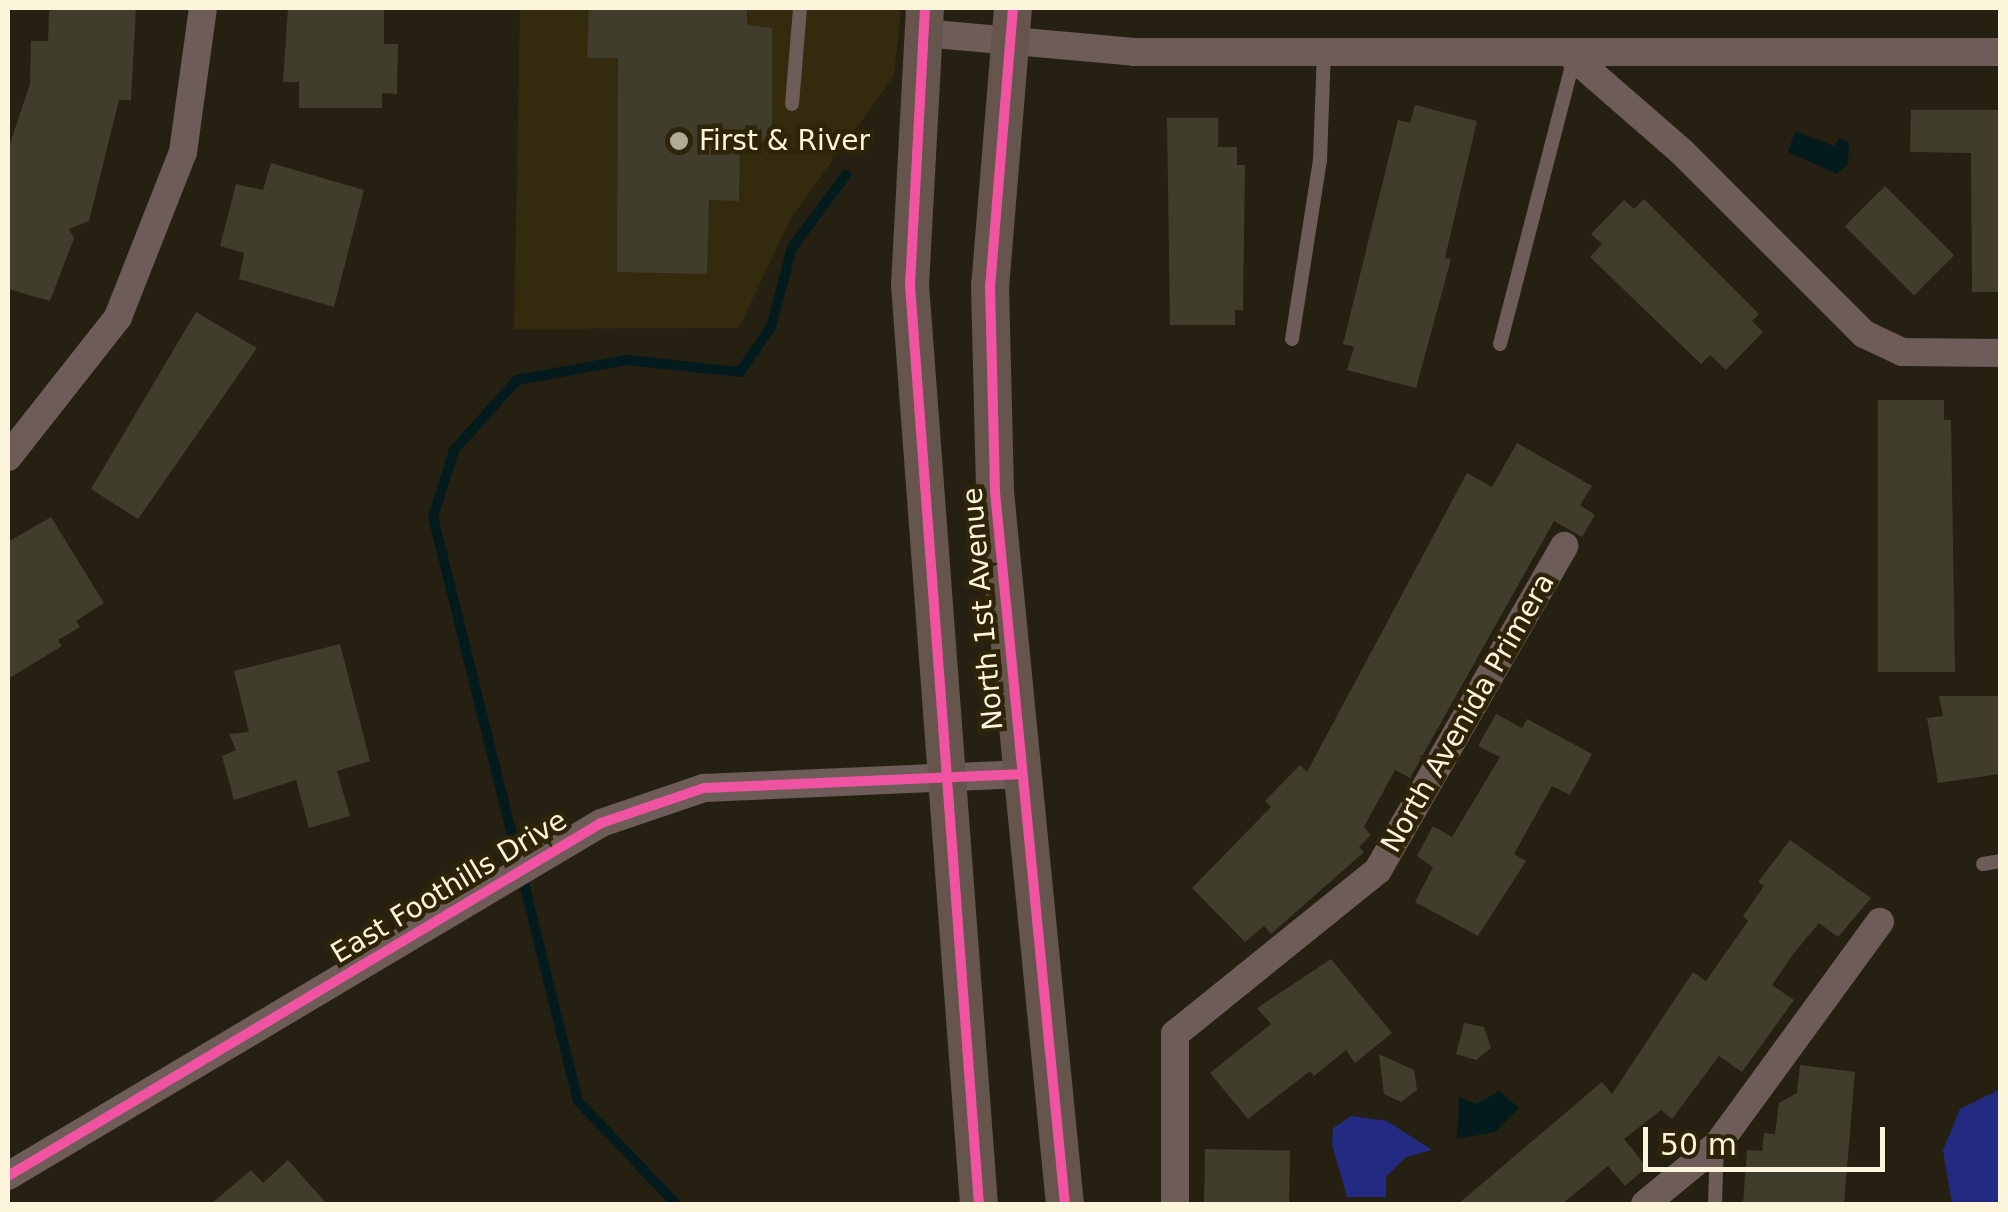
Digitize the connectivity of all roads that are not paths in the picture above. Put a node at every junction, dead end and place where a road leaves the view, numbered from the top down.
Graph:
1 (202, 8) edge
2 (800, 8) edge
3 (924, 20) edge
4 (1011, 24) edge
5 (1324, 50) junction
6 (2000, 52) edge
7 (1574, 58) junction
8 (792, 104) dead end
9 (1292, 339) dead end
10 (1500, 344) dead end
11 (2000, 353) edge
12 (8, 458) edge
13 (1564, 546) dead end
14 (1019, 774) junction
15 (942, 780) junction
16 (2000, 861) edge
17 (1983, 864) dead end
18 (1880, 922) dead end
19 (1718, 1144) junction
20 (8, 1176) edge
21 (980, 1204) edge
22 (1066, 1204) edge
23 (1175, 1204) edge
24 (1645, 1204) edge
25 (1715, 1204) edge

1 - 12 street
2 - 8 lane
3 - 4 street
3 - 15 main road, North 1st Avenue
4 - 5 street
4 - 14 main road, North 1st Avenue
5 - 7 street
5 - 9 lane
6 - 7 street
7 - 10 lane
7 - 11 street
13 - 23 street, North Avenida Primera
14 - 15 street, East Foothills Drive
14 - 22 main road, North 1st Avenue
15 - 20 street, East Foothills Drive
15 - 21 main road, North 1st Avenue
16 - 17 lane
18 - 19 street
19 - 24 street
19 - 25 lane

